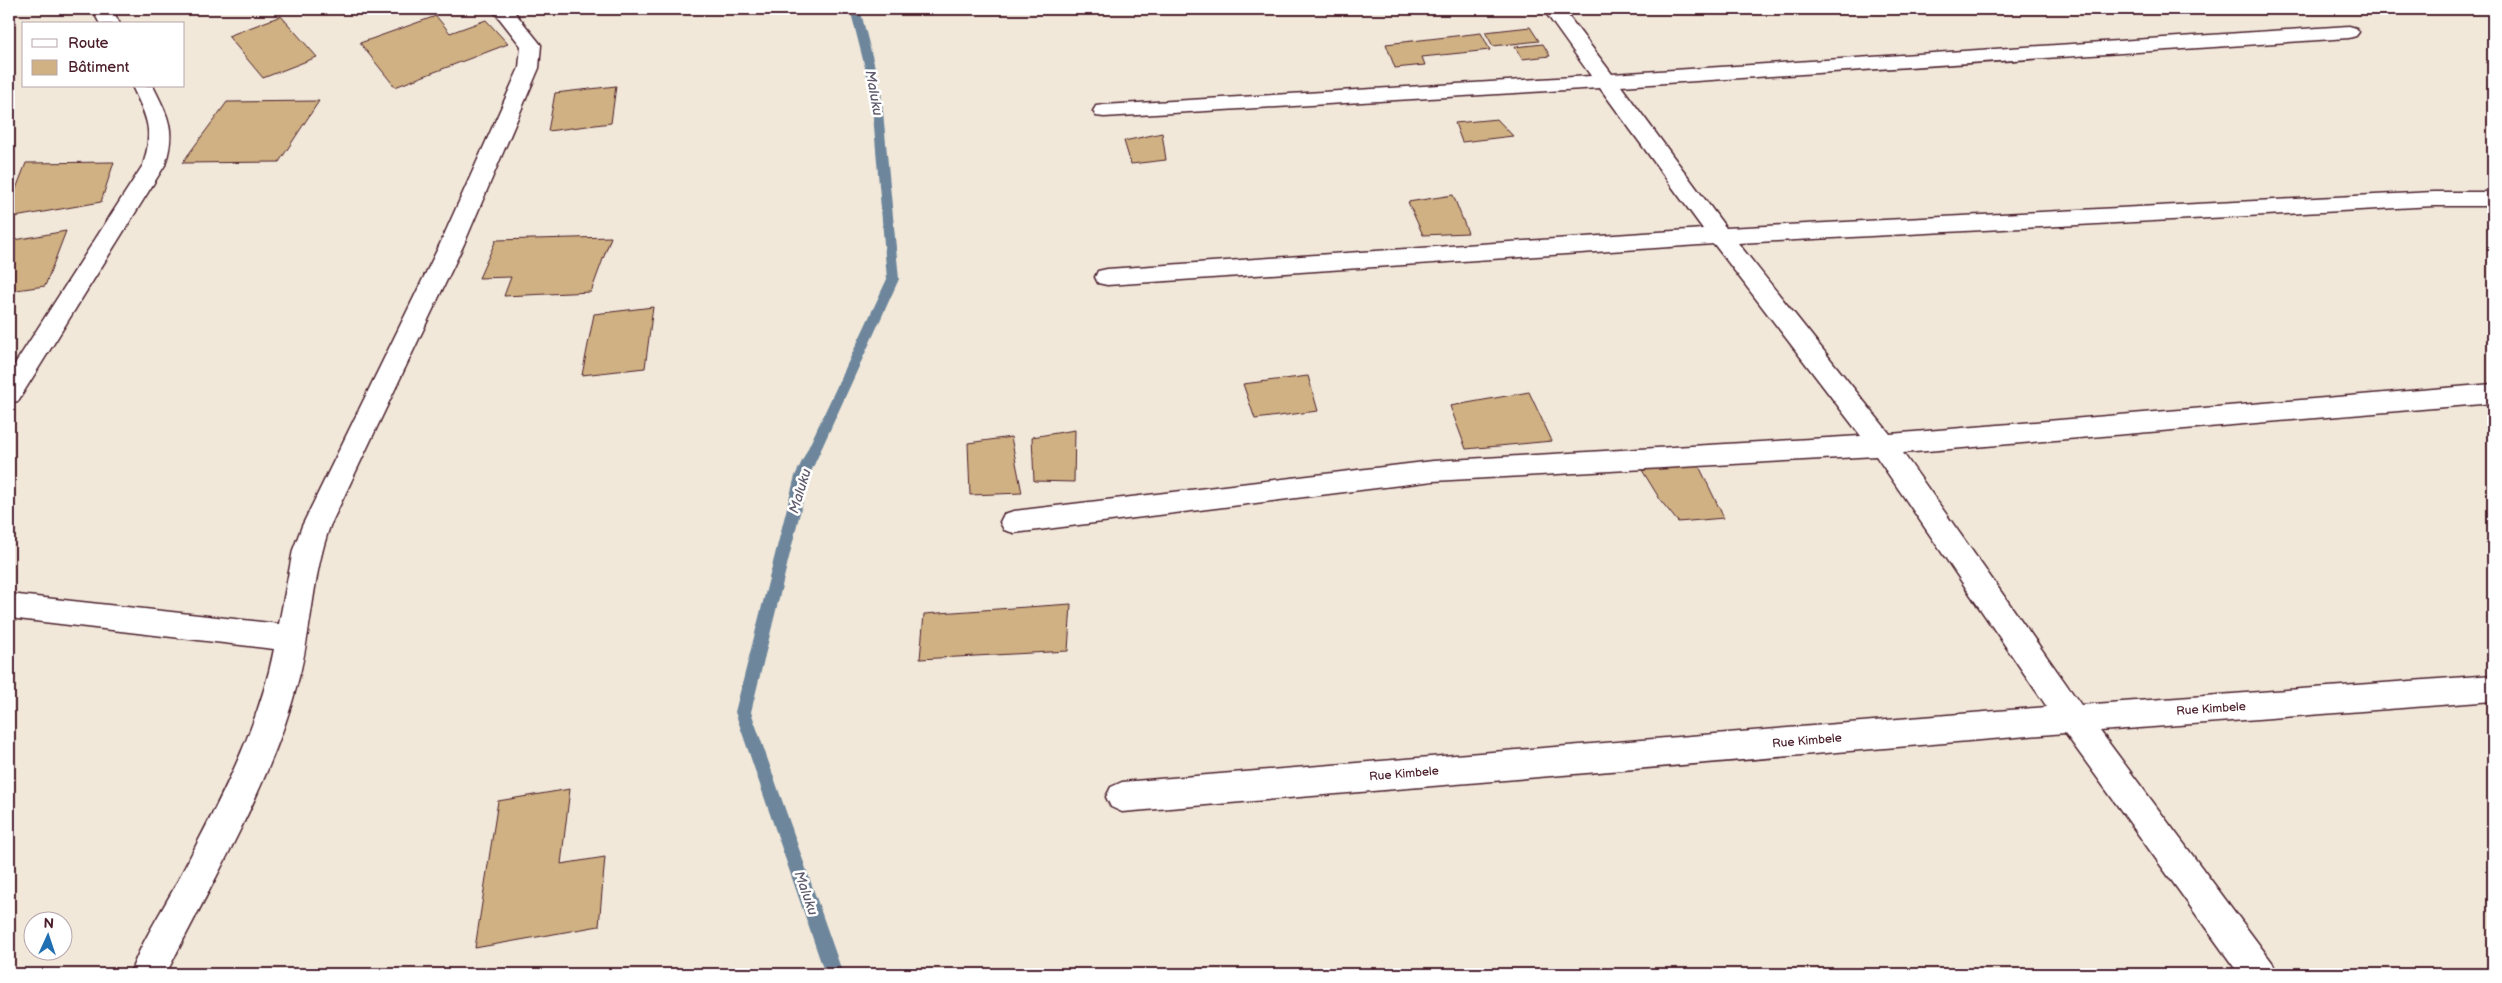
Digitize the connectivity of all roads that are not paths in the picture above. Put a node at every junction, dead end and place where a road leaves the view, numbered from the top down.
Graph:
1 (102, 9) edge
2 (502, 9) edge
3 (1553, 9) edge
4 (109, 22) edge
5 (2349, 32) dead end
6 (1605, 81) junction
7 (143, 88) edge
8 (1104, 111) dead end
9 (2493, 199) edge
10 (1720, 236) junction
11 (1107, 277) dead end
12 (9, 394) edge
13 (2493, 394) edge
14 (1883, 445) junction
15 (1014, 522) dead end
16 (9, 606) edge
17 (289, 638) junction
18 (2493, 688) edge
19 (2073, 719) junction
20 (1122, 797) dead end
21 (147, 974) edge
22 (2260, 974) edge

1 - 4 street
2 - 17 street
3 - 6 street
5 - 6 street
6 - 8 street
6 - 10 street
7 - 12 street
9 - 10 street
10 - 11 street
10 - 14 street
13 - 14 street
14 - 15 street
14 - 19 street
16 - 17 street
17 - 21 street
18 - 19 street, Rue Kimbele
19 - 20 street, Rue Kimbele
19 - 22 street

